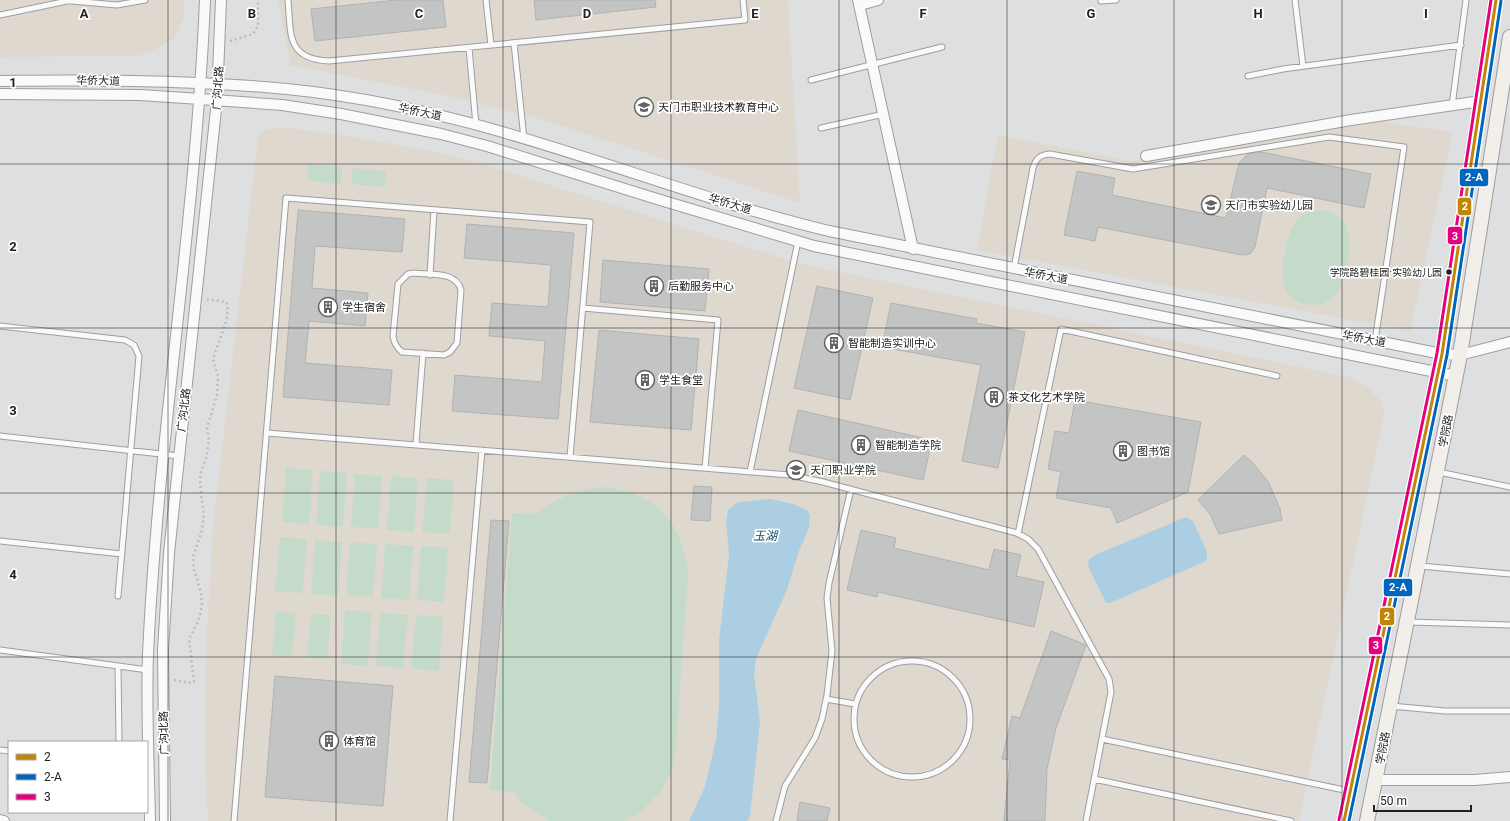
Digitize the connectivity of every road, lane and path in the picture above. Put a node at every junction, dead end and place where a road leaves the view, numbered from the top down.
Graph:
1 (145, 0) edge
2 (205, 0) edge
3 (221, 0) edge
4 (258, 0) edge
5 (288, 0) edge
6 (486, 0) edge
7 (743, 0) edge
8 (878, 0) edge
9 (1116, 0) edge
10 (1295, 0) edge
11 (1466, 0) edge
12 (1496, 0) edge
13 (72, 1) edge
14 (1100, 1) dead end
15 (859, 3) edge
16 (0, 15) edge
17 (1510, 38) edge
18 (514, 43) junction
19 (220, 44) junction
20 (491, 45) junction
21 (1461, 45) junction
22 (942, 47) dead end
23 (469, 48) junction
24 (873, 64) junction
25 (1303, 66) junction
26 (1248, 76) dead end
27 (812, 80) dead end
28 (0, 81) edge
29 (201, 83) junction
30 (219, 84) junction
31 (0, 94) edge
32 (200, 99) junction
33 (218, 100) junction
34 (1481, 101) junction
35 (1452, 106) junction
36 (884, 114) junction
37 (476, 125) junction
38 (821, 128) dead end
39 (525, 140) junction
40 (1146, 156) dead end
41 (434, 210) junction
42 (798, 241) junction
43 (913, 249) junction
44 (1014, 269) junction
45 (430, 275) junction
46 (197, 299) junction
47 (582, 308) junction
48 (0, 326) edge
49 (1375, 341) junction
50 (1510, 342) edge
51 (423, 354) junction
52 (1442, 354) junction
53 (1460, 355) junction
54 (1438, 373) junction
55 (1277, 376) dead end
56 (1456, 376) junction
57 (266, 433) junction
58 (0, 436) edge
59 (416, 444) junction
60 (482, 450) junction
61 (132, 451) junction
62 (163, 455) junction
63 (179, 456) junction
64 (570, 457) junction
65 (705, 468) junction
66 (1438, 471) junction
67 (750, 472) junction
68 (1510, 487) edge
69 (851, 489) junction
70 (1018, 534) junction
71 (0, 541) edge
72 (122, 554) junction
73 (1419, 566) junction
74 (1510, 574) edge
75 (118, 596) dead end
76 (1408, 622) junction
77 (1510, 625) edge
78 (0, 650) edge
79 (118, 666) junction
80 (148, 670) junction
81 (163, 678) junction
82 (826, 699) junction
83 (855, 704) junction
84 (1391, 706) junction
85 (1510, 711) edge
86 (1102, 739) junction
87 (119, 741) edge
88 (1510, 777) edge
89 (1094, 779) junction
90 (1376, 780) junction
91 (1350, 791) junction
92 (0, 820) edge
93 (4, 821) edge
94 (150, 821) edge
95 (165, 821) edge
96 (234, 821) edge
97 (450, 821) edge
98 (776, 821) edge
99 (1086, 821) edge
100 (1291, 821) edge
101 (1344, 821) edge
102 (1367, 821) edge

1 - 13 lane
2 - 29 street, 广沟北路
3 - 19 street, 广沟北路
4 - 19 path
5 - 23 lane
6 - 20 lane
7 - 18 lane
8 - 15 street
9 - 14 lane
10 - 25 lane
11 - 21 lane
12 - 34 main road, 学院路
13 - 16 lane
15 - 24 street
17 - 53 main road, 学院路
18 - 20 lane
18 - 39 lane
19 - 30 street, 广沟北路
20 - 23 lane
21 - 25 lane
21 - 35 lane
22 - 24 lane
23 - 37 lane
24 - 27 lane
24 - 36 street
25 - 26 lane
28 - 29 street, 华侨大道
29 - 30 street, 华侨大道
29 - 32 street, 广沟北路
30 - 33 street, 广沟北路
30 - 37 street, 华侨大道
31 - 32 street, 华侨大道
32 - 33 street, 华侨大道
32 - 62 street, 广沟北路
33 - 42 street, 华侨大道
33 - 46 street, 广沟北路
34 - 35 street
34 - 52 main road, 学院路
35 - 40 street
36 - 38 lane
36 - 43 street
37 - 39 street, 华侨大道
39 - 43 street, 华侨大道
41 - 45 lane
41 - 47 lane
41 - 57 lane
42 - 54 street, 华侨大道
42 - 67 lane
43 - 44 street, 华侨大道
44 - 49 street, 华侨大道
44 - 49 lane
45 - 51 lane
45 - 51 lane
46 - 63 street, 广沟北路
46 - 81 path
47 - 64 lane
47 - 65 lane
48 - 61 lane
49 - 52 street, 华侨大道
50 - 53 street, 华侨大道
51 - 59 lane
52 - 53 street, 华侨大道
52 - 54 main road, 学院路
53 - 56 main road, 学院路
54 - 56 street, 华侨大道
54 - 91 main road, 学院路
55 - 70 lane
56 - 66 main road, 学院路
57 - 59 lane
57 - 96 lane
58 - 61 lane
59 - 60 lane
60 - 64 lane
60 - 97 lane
61 - 62 lane
61 - 72 lane
62 - 63 lane
62 - 80 street, 广沟北路
63 - 81 street, 广沟北路
64 - 65 lane
65 - 67 lane
66 - 68 lane
66 - 73 main road, 学院路
67 - 69 lane
69 - 70 lane
69 - 82 lane
70 - 86 lane
71 - 72 lane
72 - 75 lane
73 - 74 lane
73 - 76 main road, 学院路
76 - 77 lane
76 - 84 main road, 学院路
78 - 79 lane
79 - 80 lane
79 - 87 lane
80 - 94 street, 广沟北路
81 - 95 street, 广沟北路
82 - 83 lane
82 - 98 lane
83 - 83 lane
84 - 85 lane
84 - 90 main road, 学院路
86 - 89 lane
86 - 91 lane
88 - 90 street
89 - 99 lane
89 - 100 lane
90 - 102 main road, 学院路
91 - 101 main road, 学院路
92 - 93 street

